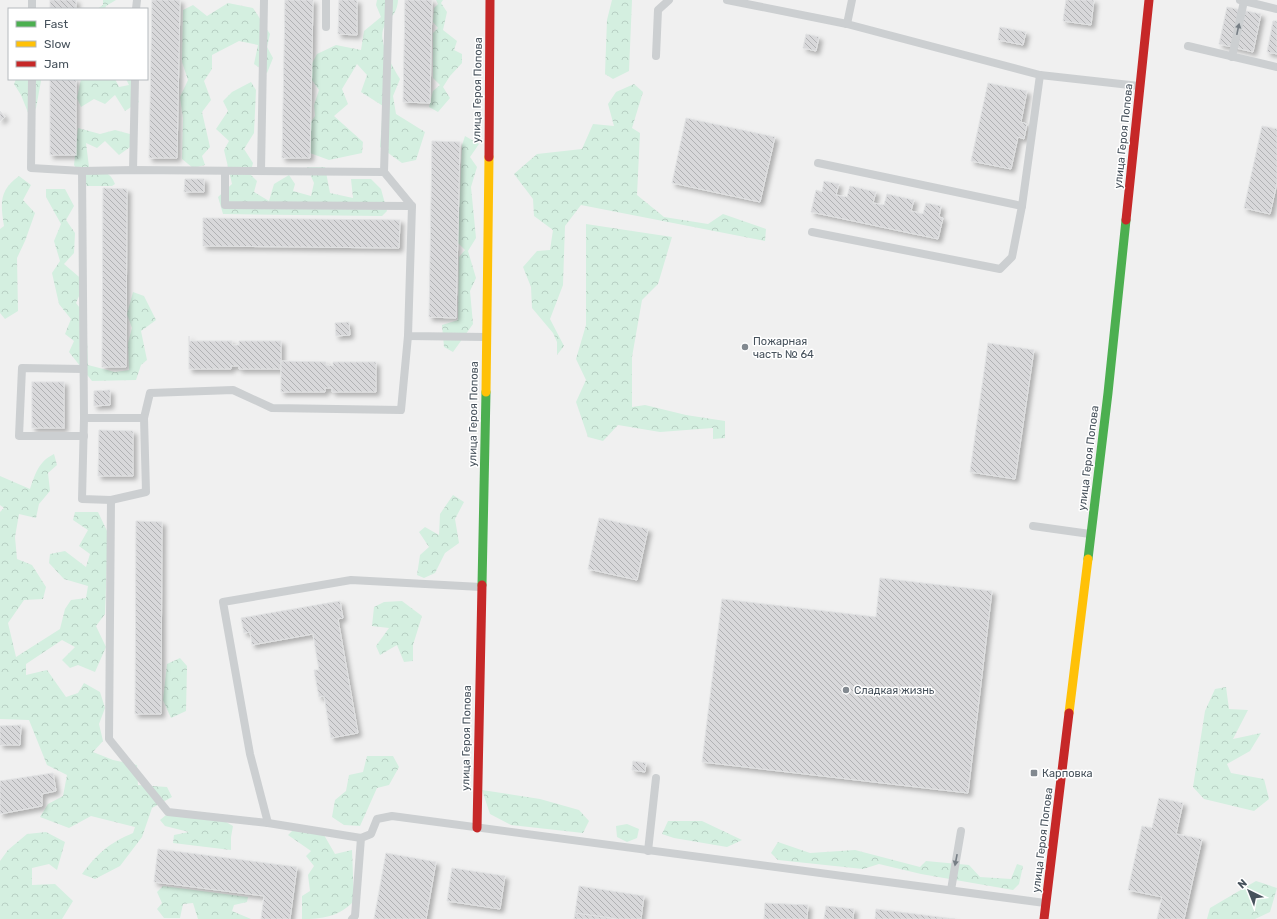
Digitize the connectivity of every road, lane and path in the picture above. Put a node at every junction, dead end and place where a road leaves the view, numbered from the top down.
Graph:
1 (264, 0) edge
2 (326, 0) edge
3 (389, 0) edge
4 (490, 0) edge
5 (669, 0) edge
6 (727, 0) edge
7 (852, 0) edge
8 (1149, 0) edge
9 (1242, 0) edge
10 (1277, 9) edge
11 (847, 24) junction
12 (326, 27) dead end
13 (1188, 46) dead end
14 (656, 56) dead end
15 (1232, 57) junction
16 (1277, 66) edge
17 (1040, 75) junction
18 (32, 80) edge
19 (135, 80) edge
20 (1140, 86) junction
21 (818, 163) dead end
22 (133, 170) junction
23 (225, 170) junction
24 (82, 171) junction
25 (261, 171) junction
26 (384, 172) junction
27 (412, 206) junction
28 (1022, 206) junction
29 (812, 232) dead end
30 (408, 336) junction
31 (487, 337) junction
32 (83, 369) junction
33 (84, 418) junction
34 (144, 418) junction
35 (84, 436) junction
36 (112, 500) junction
37 (1033, 526) dead end
38 (1091, 534) junction
39 (482, 587) junction
40 (656, 778) dead end
41 (268, 823) junction
42 (476, 828) junction
43 (961, 831) dead end
44 (361, 838) junction
45 (648, 851) junction
46 (951, 890) junction
47 (1046, 903) junction
48 (352, 919) edge
49 (1044, 919) edge

1 - 25 lane
2 - 12 lane
3 - 26 lane
4 - 31 street, улица Героя Попова
5 - 14 lane
6 - 11 lane
7 - 11 lane
8 - 20 street, улица Героя Попова
9 - 10 lane
15 -> 9 lane
11 - 17 lane
13 - 15 lane
15 - 16 lane
17 - 20 lane
17 - 28 lane
18 - 24 lane
19 - 22 lane
20 - 38 street, улица Героя Попова
21 - 28 lane
22 - 23 lane
22 - 24 lane
23 - 25 lane
23 - 27 lane
24 - 32 lane
25 - 26 lane
26 - 27 lane
27 - 30 lane
28 - 29 lane
30 - 31 lane
30 - 34 lane
31 - 39 street, улица Героя Попова
32 - 33 lane
32 - 35 lane
33 - 34 lane
33 - 35 lane
34 - 36 lane
35 - 36 lane
36 - 41 lane
37 - 38 lane
38 - 47 street, улица Героя Попова
39 - 41 lane
39 - 42 street, улица Героя Попова
40 - 45 lane
41 - 44 lane
42 - 44 lane
42 - 45 lane
43 -> 46 lane
44 - 48 lane
45 - 46 lane
46 - 47 lane
47 - 49 street, улица Героя Попова

